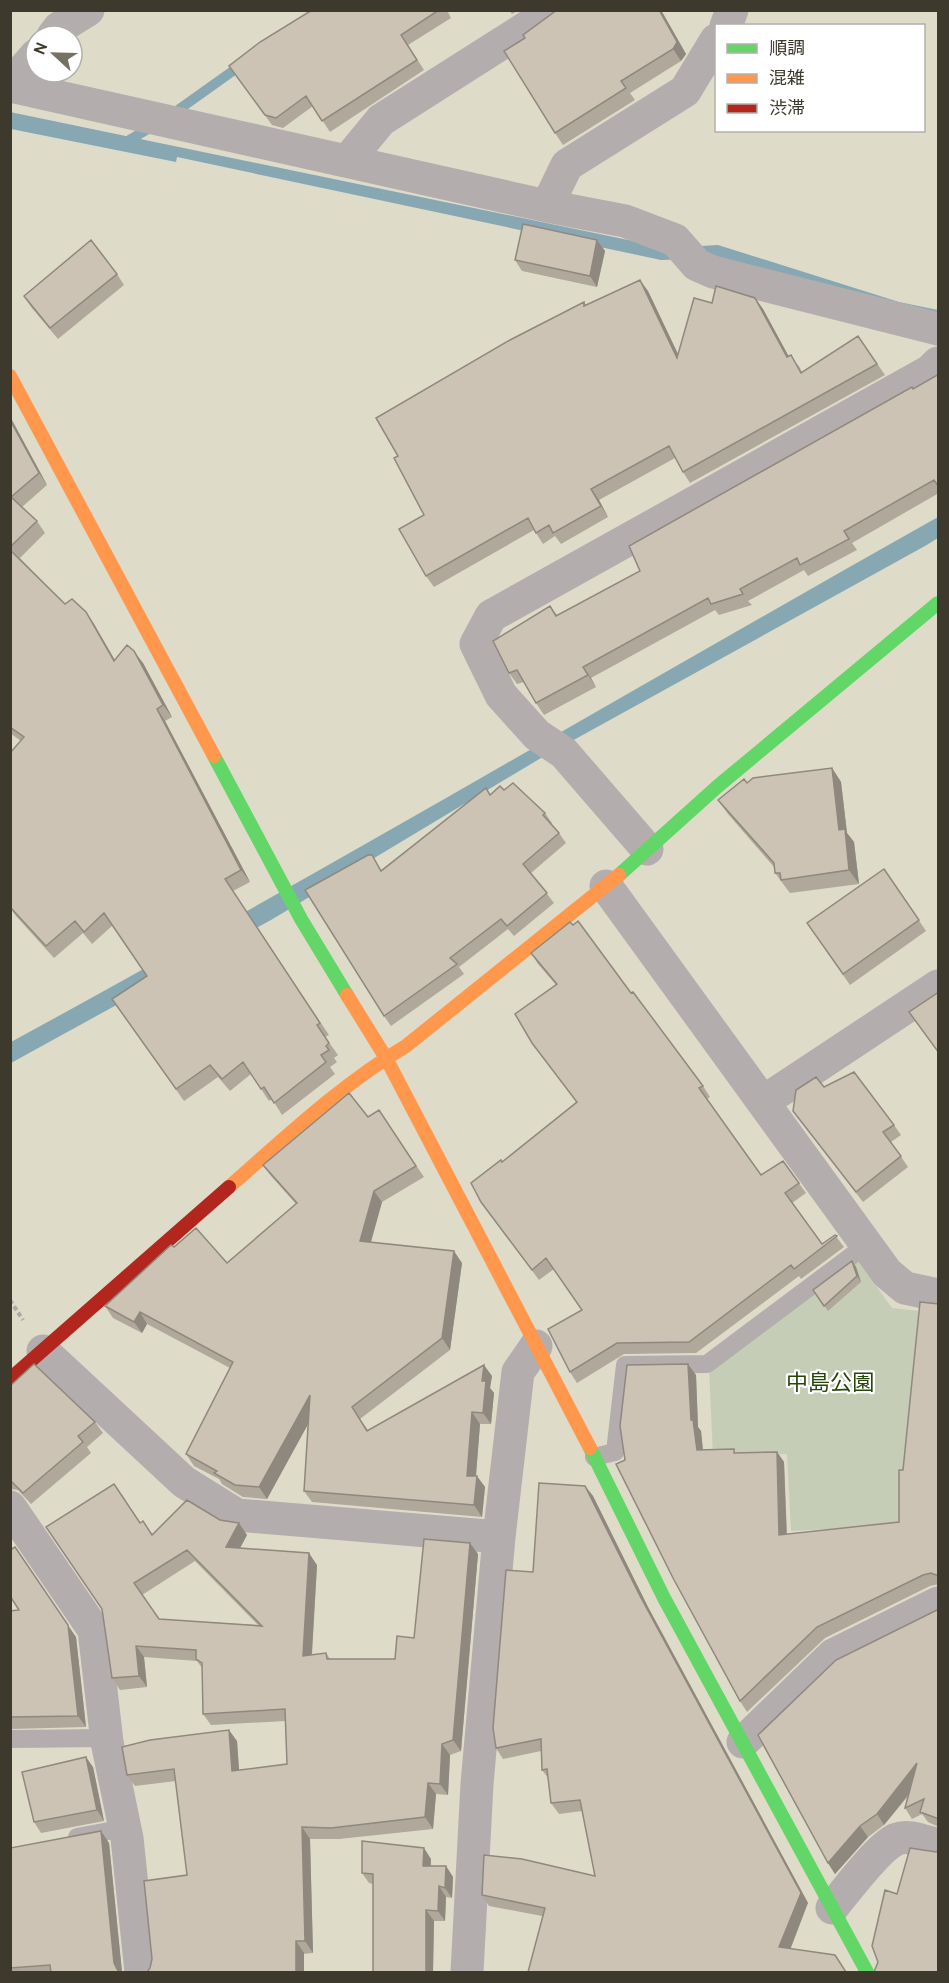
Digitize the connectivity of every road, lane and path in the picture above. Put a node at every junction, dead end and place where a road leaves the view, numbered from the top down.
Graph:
1 (88, 10) edge
2 (554, 10) edge
3 (65, 24) edge
4 (715, 43) edge
5 (24, 69) edge
6 (10, 85) edge
7 (348, 160) junction
8 (547, 207) junction
9 (939, 329) edge
10 (939, 363) edge
11 (10, 376) edge
12 (939, 603) edge
13 (647, 849) junction
14 (606, 886) junction
15 (939, 986) edge
16 (386, 1058) junction
17 (763, 1102) junction
18 (866, 1245) junction
19 (939, 1295) edge
20 (536, 1346) junction
21 (43, 1351) junction
22 (10, 1379) edge
23 (594, 1456) junction
24 (10, 1507) edge
25 (500, 1537) junction
26 (939, 1603) edge
27 (106, 1738) junction
28 (10, 1739) edge
29 (743, 1742) junction
30 (125, 1828) junction
31 (56, 1841) edge
32 (939, 1845) edge
33 (832, 1908) junction
34 (141, 1972) edge
35 (467, 1972) edge
36 (867, 1972) edge

1 - 3 street
2 - 7 street
4 - 8 street
5 - 6 street
6 - 7 street
7 - 8 street
8 - 9 street
10 - 13 street
11 - 16 street
12 - 13 street
13 - 14 street
14 - 16 street
14 - 17 street
15 - 17 street
16 - 20 street
16 - 21 street
17 - 18 street
18 - 19 street
18 - 23 lane
20 - 23 street
20 - 25 street
21 - 22 street
21 - 25 street
23 - 29 street
24 - 27 street
25 - 35 street
26 - 29 street
27 - 28 lane
27 - 30 street
29 - 33 street
30 - 31 lane
30 - 34 street
32 - 33 street
33 - 36 street

